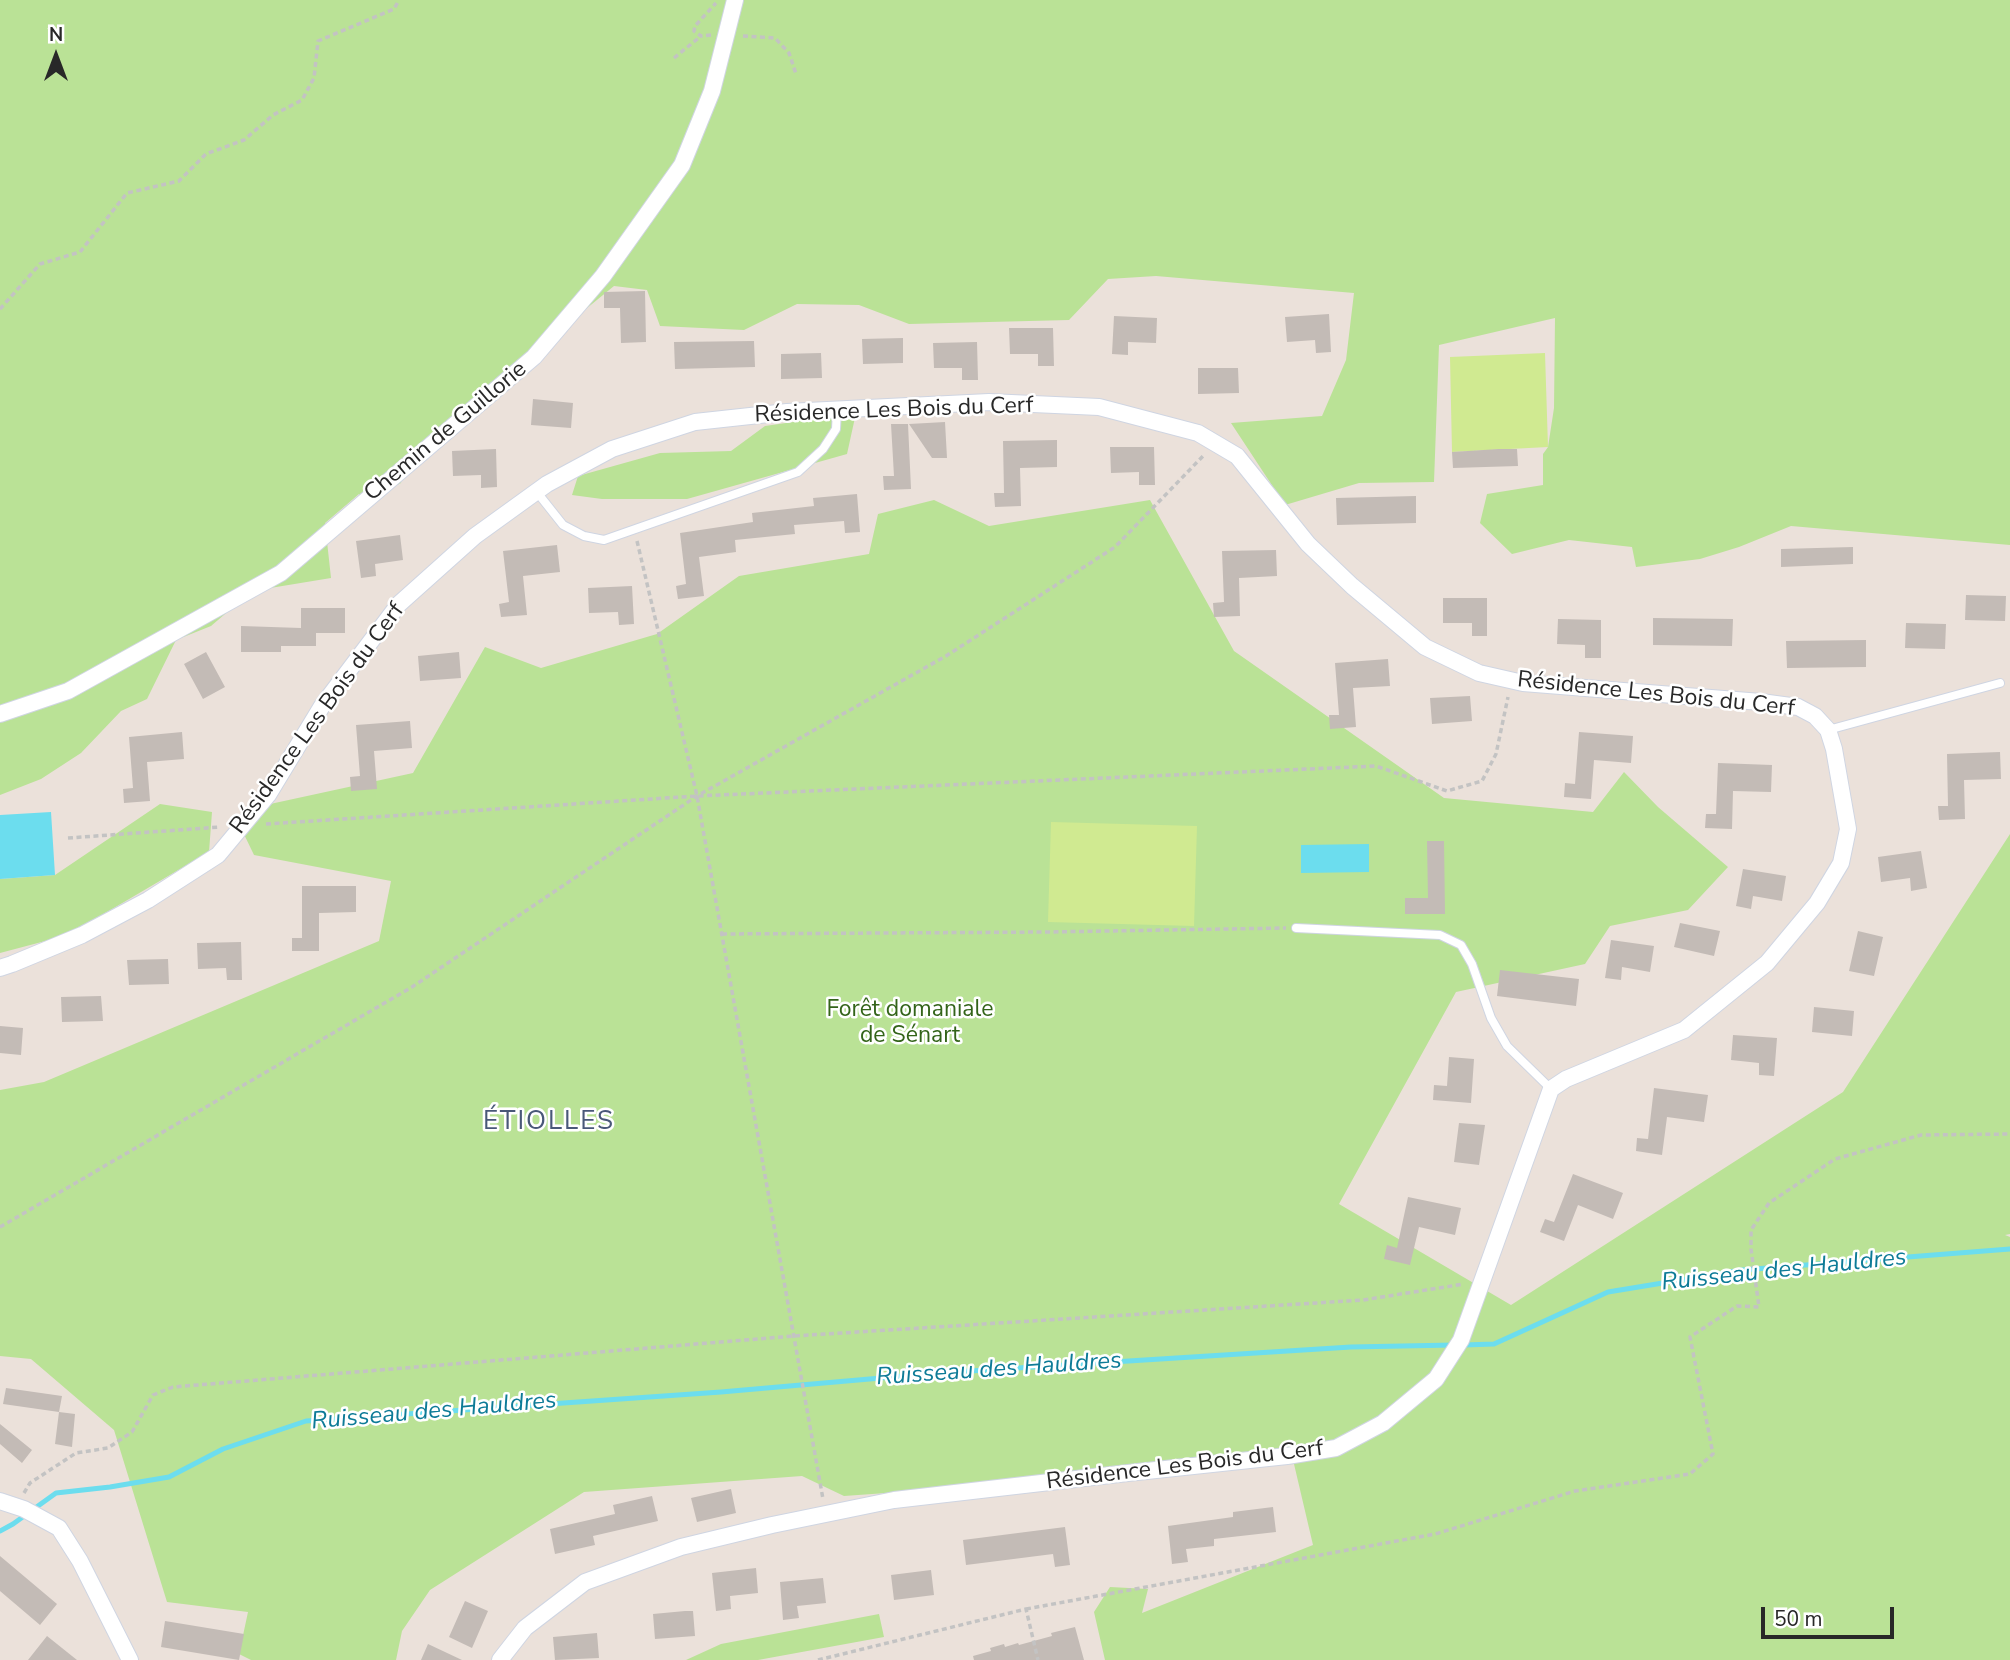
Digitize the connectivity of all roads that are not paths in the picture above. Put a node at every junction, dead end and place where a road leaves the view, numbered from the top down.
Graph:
1 (735, 0) edge
2 (837, 410) junction
3 (536, 491) junction
4 (2000, 683) dead end
5 (0, 714) edge
6 (1828, 730) junction
7 (1296, 928) road end
8 (0, 968) edge
9 (1551, 1089) junction
10 (19, 1508) edge
11 (130, 1660) edge
12 (500, 1660) edge

1 - 5 street, Chemin de Guillorie
2 - 3 street, Résidence Les Bois du Cerf
2 - 3 lane
2 - 6 street, Résidence Les Bois du Cerf
3 - 8 street, Résidence Les Bois du Cerf
4 - 6 lane
6 - 9 street
7 - 9 lane
9 - 12 street, Résidence Les Bois du Cerf
10 - 11 street

